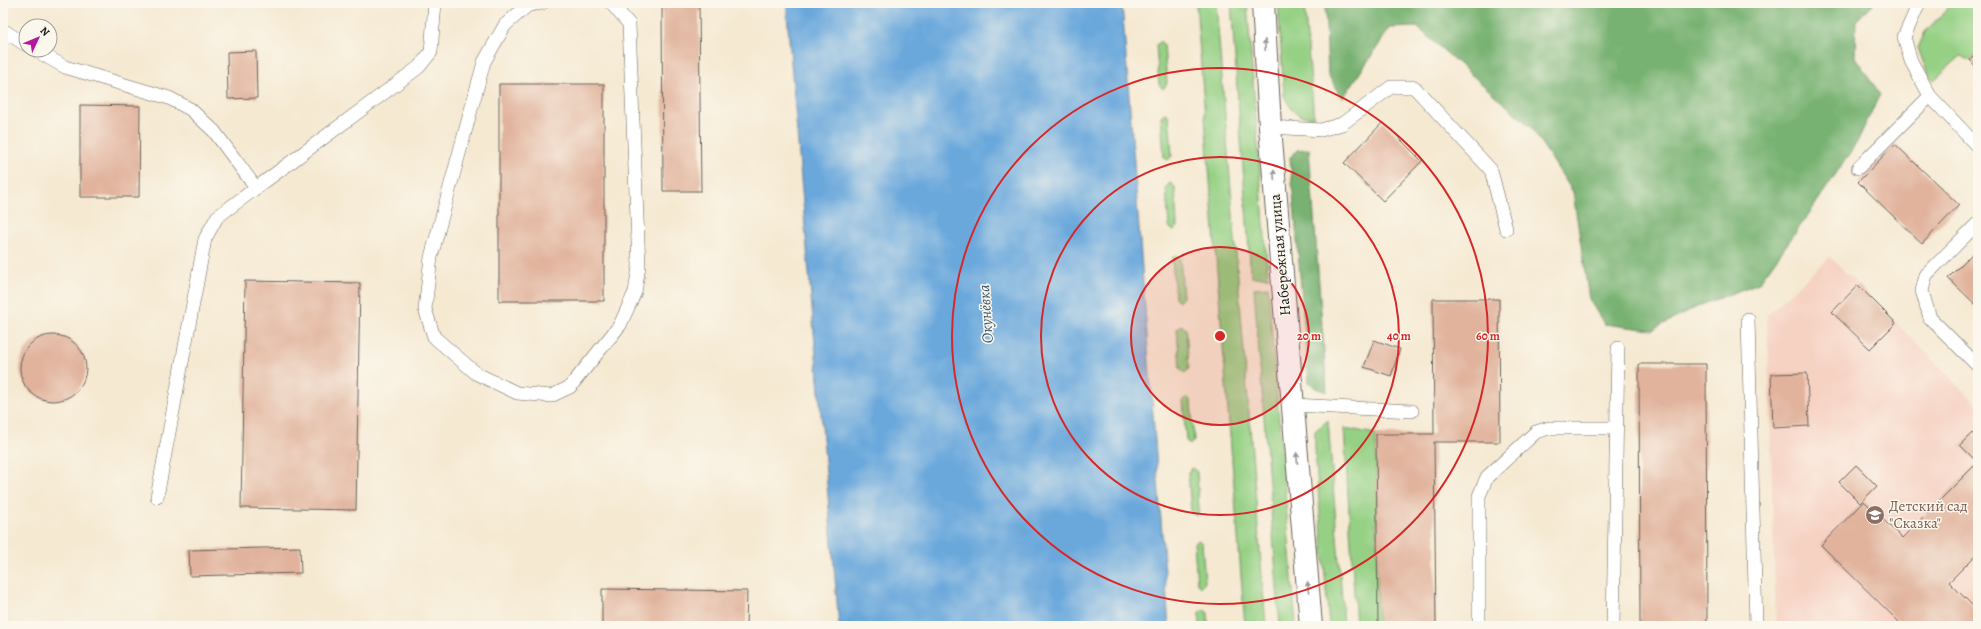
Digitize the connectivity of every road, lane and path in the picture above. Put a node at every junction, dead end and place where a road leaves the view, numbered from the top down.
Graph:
1 (435, 3) edge
2 (542, 3) edge
3 (611, 3) edge
4 (1263, 3) edge
5 (1919, 3) edge
6 (3, 30) edge
7 (18, 40) edge
8 (49, 58) edge
9 (1930, 96) junction
10 (1270, 127) junction
11 (1978, 148) edge
12 (1858, 168) dead end
13 (256, 188) junction
14 (1978, 223) edge
15 (1506, 229) dead end
16 (1748, 319) dead end
17 (1618, 348) dead end
18 (1978, 366) edge
19 (1293, 405) junction
20 (1412, 411) dead end
21 (1616, 428) junction
22 (157, 497) dead end
23 (1311, 626) edge
24 (1478, 626) edge
25 (1613, 626) edge
26 (1756, 626) edge

1 - 13 lane
2 - 3 lane
10 -> 4 street, Набережная улица
5 - 9 lane
6 - 7 lane
8 - 13 lane
9 - 11 lane
9 - 12 lane
10 - 15 lane
19 -> 10 street, Набережная улица
13 - 22 lane
14 - 18 lane
16 - 26 lane
17 - 21 lane
19 - 20 lane
23 -> 19 street, Набережная улица
21 - 24 lane
21 - 25 lane

